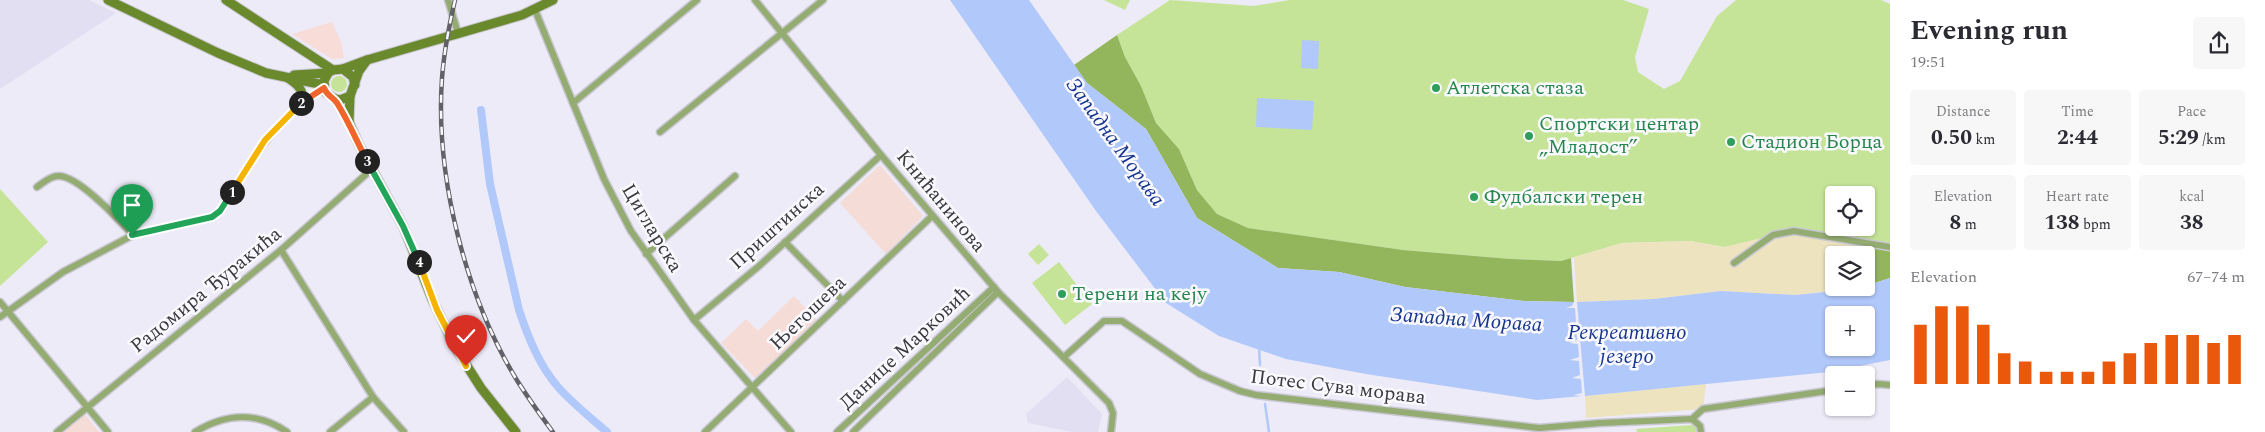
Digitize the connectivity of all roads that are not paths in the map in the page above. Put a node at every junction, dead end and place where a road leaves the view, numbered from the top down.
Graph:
1 (108, 0) edge
2 (226, 0) edge
3 (240, 0) edge
4 (448, 0) edge
5 (553, 0) edge
6 (697, 0) edge
7 (755, 0) edge
8 (823, 0) edge
9 (535, 10) junction
10 (243, 11) junction
11 (782, 32) junction
12 (458, 33) junction
13 (367, 60) junction
14 (343, 69) junction
15 (331, 72) junction
16 (286, 76) junction
17 (355, 85) junction
18 (324, 87) junction
19 (350, 96) junction
20 (335, 99) junction
21 (302, 102) junction
22 (573, 103) junction
23 (349, 122) junction
24 (660, 132) dead end
25 (880, 154) junction
26 (372, 169) junction
27 (735, 176) dead end
28 (38, 187) dead end
29 (932, 216) junction
30 (132, 235) junction
31 (785, 242) junction
32 (1890, 247) edge
33 (281, 250) junction
34 (646, 254) junction
35 (1734, 263) dead end
36 (996, 290) junction
37 (843, 301) junction
38 (0, 302) edge
39 (9, 311) junction
40 (0, 317) edge
41 (694, 320) junction
42 (1064, 357) junction
43 (1875, 384) edge
44 (1890, 385) edge
45 (752, 389) junction
46 (1825, 391) edge
47 (373, 396) junction
48 (87, 408) junction
49 (1692, 419) junction
50 (1550, 430) edge
51 (57, 432) edge
52 (108, 432) edge
53 (195, 432) edge
54 (287, 432) edge
55 (330, 432) edge
56 (404, 432) edge
57 (516, 432) edge
58 (705, 432) edge
59 (791, 432) edge
60 (838, 432) edge
61 (853, 432) edge
62 (1111, 432) edge
63 (1701, 432) edge

1 - 16 main road
2 - 10 main road
3 - 10 main road
4 - 12 street
5 - 9 main road
6 - 22 street
7 - 11 street, Книћанинова
8 - 11 street
9 - 12 main road
9 - 22 street, Цигларска
10 - 15 main road
11 - 24 street
11 - 25 street, Книћанинова
12 - 13 main road
13 - 14 main road
13 - 17 main road
14 - 15 main road
14 - 17 main road
15 - 16 main road
15 - 18 main road
16 - 18 main road
16 - 21 main road
17 - 19 main road
18 - 20 main road
18 - 21 street
19 - 20 main road
19 - 23 main road
20 - 23 main road
21 - 30 street
22 - 34 street, Цигларска
23 - 26 main road
25 - 29 street, Книћанинова
25 - 31 street, Приштинска
26 - 33 street, Радомира Ђуракића
26 - 57 main road
27 - 34 street
28 - 30 street
29 - 36 street, Книћанинова
29 - 37 street, Његошева
30 - 39 street
31 - 37 street
31 - 41 street, Приштинска
32 - 35 street
33 - 47 street
33 - 48 street, Радомира Ђуракића
34 - 41 street, Цигларска
36 - 42 street, Книћанинова
36 - 60 street, Данице Марковић
36 - 61 street, Данице Марковић
37 - 45 street, Његошева
38 - 39 street
39 - 40 street
39 - 48 street
41 - 45 street, Цигларска
42 - 50 street, Потес Сува морава
42 - 62 street, Книћанинова
43 - 44 street
45 - 58 street, Његошева
45 - 59 street, Цигларска
46 - 49 street
47 - 55 street
47 - 56 street
48 - 51 street, Радомира Ђуракића
48 - 52 street
49 - 50 street, Потес Сува морава
49 - 63 street
53 - 54 street

